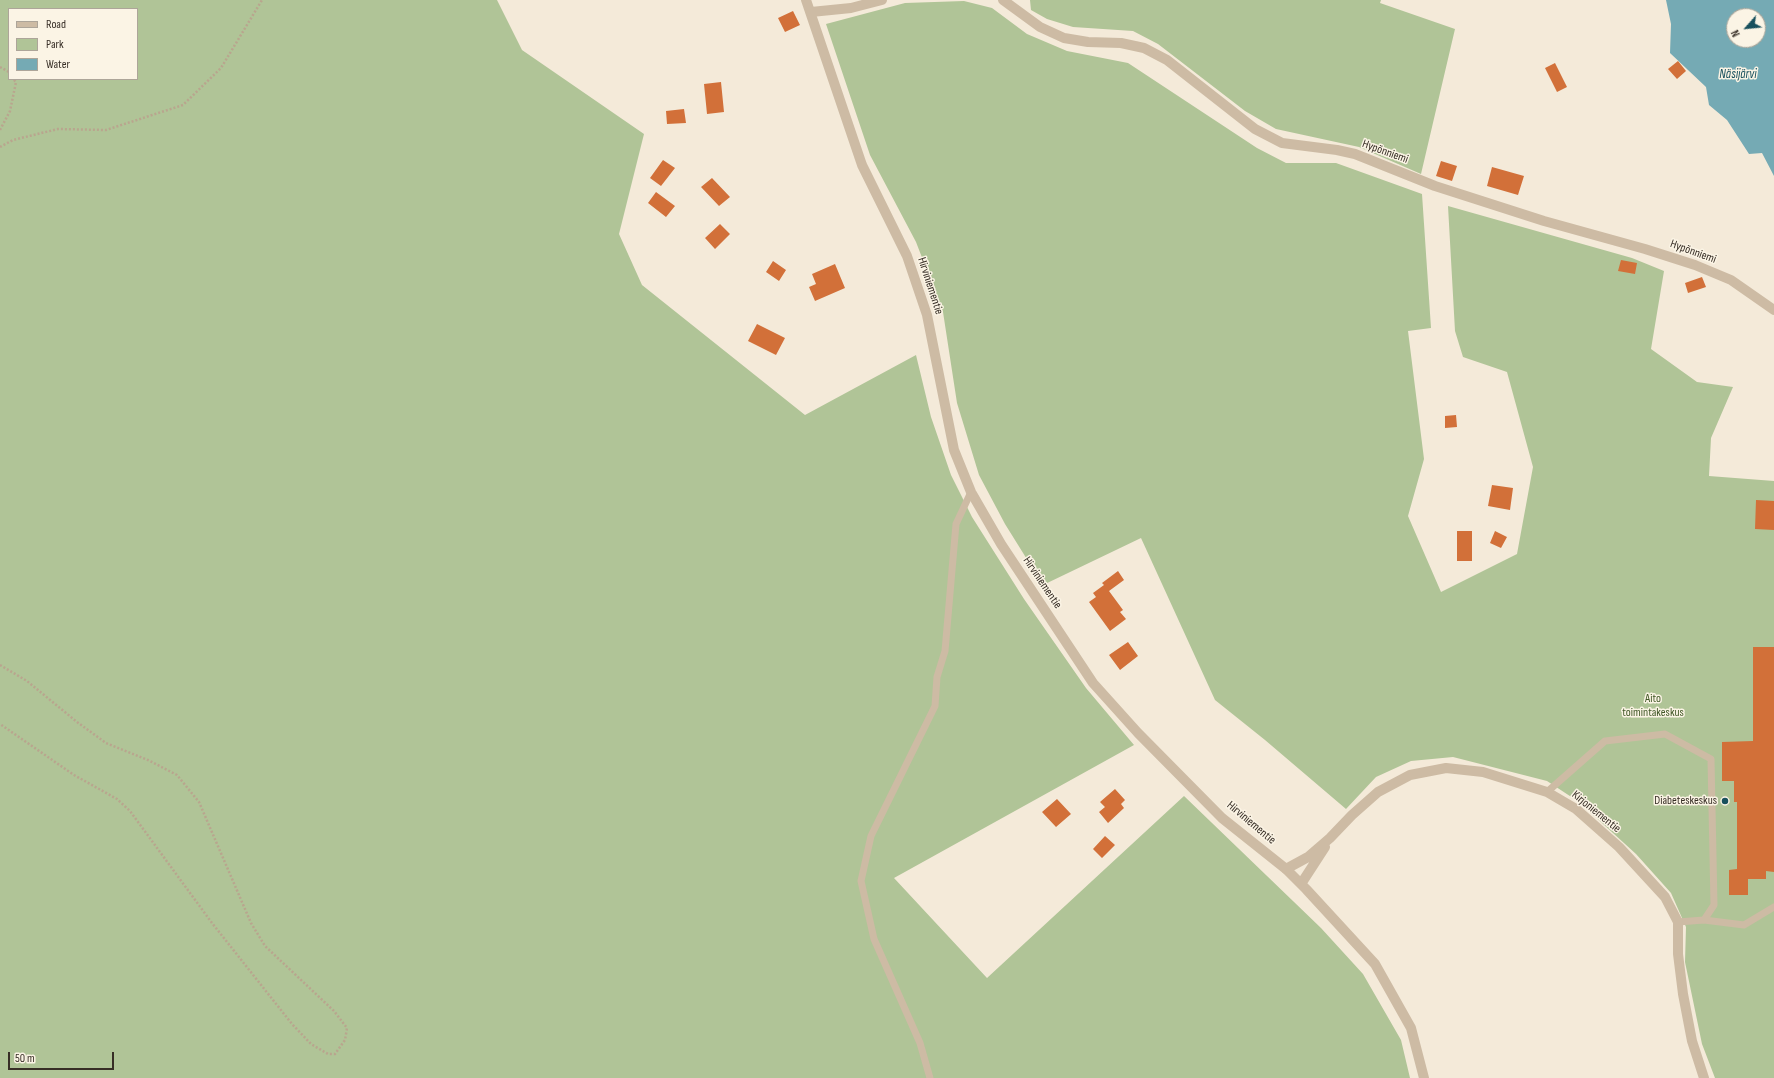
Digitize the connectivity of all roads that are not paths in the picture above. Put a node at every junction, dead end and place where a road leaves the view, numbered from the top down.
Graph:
1 (806, 0) edge
2 (882, 0) edge
3 (1003, 0) edge
4 (811, 12) junction
5 (1774, 310) edge
6 (971, 492) junction
7 (1547, 792) junction
8 (1330, 838) junction
9 (1286, 869) junction
10 (1301, 884) junction
11 (1774, 907) edge
12 (1704, 920) junction
13 (1678, 922) junction
14 (930, 1078) edge
15 (1424, 1078) edge
16 (1704, 1078) edge

1 - 4 street, Hirviniementie
2 - 4 street
3 - 5 street, Hypönniemi
4 - 6 street, Hirviniementie
6 - 9 street, Hirviniementie
6 - 14 lane
7 - 8 street, Kirjoniementie
7 - 12 lane
7 - 13 street, Kirjoniementie
8 - 9 street, Kirjoniementie
8 - 10 street, Kirjoniementie
9 - 10 street, Hirviniementie
10 - 15 street, Hirviniementie
11 - 12 lane
12 - 13 lane
13 - 16 street, Kirjoniementie

